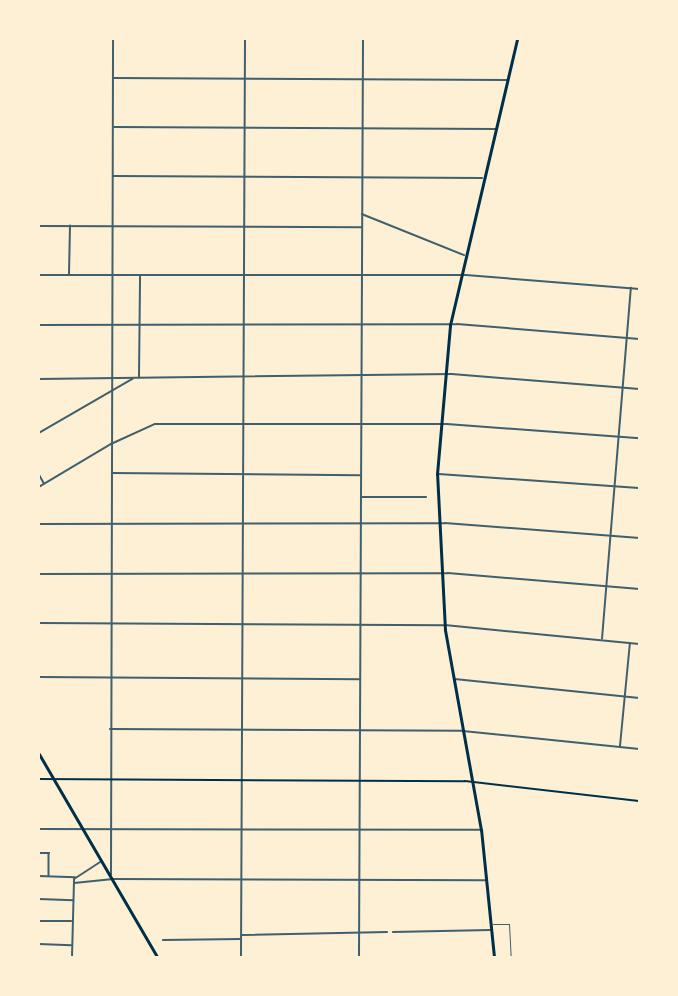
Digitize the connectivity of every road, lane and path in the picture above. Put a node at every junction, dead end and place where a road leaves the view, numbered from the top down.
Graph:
1 (113, 39) edge
2 (245, 39) edge
3 (363, 39) edge
4 (517, 39) edge
5 (113, 78) junction
6 (245, 78) junction
7 (362, 78) junction
8 (508, 80) junction
9 (113, 127) junction
10 (245, 127) junction
11 (362, 128) junction
12 (497, 130) junction
13 (112, 177) junction
14 (362, 177) junction
15 (483, 178) junction
16 (245, 179) junction
17 (362, 214) junction
18 (39, 226) edge
19 (70, 226) junction
20 (113, 226) junction
21 (244, 227) junction
22 (362, 227) junction
23 (464, 255) junction
24 (39, 275) edge
25 (69, 275) junction
26 (112, 275) junction
27 (140, 276) junction
28 (244, 276) junction
29 (459, 276) junction
30 (362, 277) junction
31 (631, 288) junction
32 (639, 289) edge
33 (39, 304) edge
34 (39, 325) edge
35 (112, 325) junction
36 (139, 325) junction
37 (244, 325) junction
38 (450, 325) junction
39 (362, 326) junction
40 (627, 338) junction
41 (639, 339) edge
42 (444, 374) junction
43 (361, 375) junction
44 (244, 377) junction
45 (112, 378) junction
46 (133, 378) junction
47 (139, 378) junction
48 (39, 379) edge
49 (623, 388) junction
50 (639, 389) edge
51 (112, 390) junction
52 (439, 424) junction
53 (244, 425) junction
54 (361, 426) junction
55 (39, 433) edge
56 (619, 436) junction
57 (639, 438) edge
58 (111, 444) junction
59 (111, 473) junction
60 (39, 474) edge
61 (243, 474) junction
62 (437, 474) junction
63 (361, 475) junction
64 (45, 484) junction
65 (615, 486) junction
66 (39, 487) edge
67 (639, 488) edge
68 (360, 496) junction
69 (426, 497) dead end
70 (39, 524) edge
71 (111, 524) junction
72 (243, 524) junction
73 (437, 524) junction
74 (360, 525) junction
75 (611, 536) junction
76 (639, 538) edge
77 (440, 573) junction
78 (39, 574) edge
79 (111, 575) junction
80 (243, 575) junction
81 (360, 575) junction
82 (607, 585) junction
83 (639, 589) edge
84 (39, 623) edge
85 (110, 623) junction
86 (243, 624) junction
87 (360, 625) junction
88 (445, 625) junction
89 (602, 640) junction
90 (630, 643) junction
91 (639, 644) edge
92 (110, 676) junction
93 (39, 677) edge
94 (243, 678) junction
95 (360, 679) junction
96 (452, 680) junction
97 (624, 696) junction
98 (639, 698) edge
99 (242, 728) junction
100 (110, 729) junction
101 (360, 730) junction
102 (462, 731) junction
103 (620, 747) junction
104 (639, 748) edge
105 (39, 754) edge
106 (39, 779) edge
107 (53, 779) junction
108 (110, 779) junction
109 (242, 780) junction
110 (360, 780) junction
111 (473, 783) junction
112 (639, 801) edge
113 (39, 829) edge
114 (83, 829) junction
115 (109, 830) junction
116 (242, 830) junction
117 (359, 830) junction
118 (482, 830) junction
119 (39, 852) edge
120 (102, 861) junction
121 (39, 876) edge
122 (49, 876) junction
123 (75, 877) junction
124 (111, 879) junction
125 (242, 880) junction
126 (359, 880) junction
127 (486, 880) junction
128 (74, 883) junction
129 (39, 899) edge
130 (73, 900) junction
131 (39, 921) edge
132 (72, 921) junction
133 (491, 924) junction
134 (491, 930) junction
135 (387, 932) dead end
136 (393, 932) dead end
137 (358, 933) junction
138 (242, 937) junction
139 (163, 940) dead end
140 (39, 944) edge
141 (72, 945) junction
142 (72, 957) edge
143 (157, 957) edge
144 (241, 957) edge
145 (359, 957) edge
146 (494, 957) edge
147 (511, 957) edge

1 - 5 street
2 - 6 street
3 - 7 street
4 - 8 main road
5 - 6 street
5 - 9 street
6 - 7 street
6 - 10 street
7 - 8 street
7 - 11 street
8 - 12 main road
9 - 10 street
9 - 13 street
10 - 11 street
10 - 16 street
11 - 12 street
11 - 14 street
12 - 15 main road
13 - 16 street
13 - 20 street
14 - 15 street
14 - 16 street
14 - 17 street
15 - 23 main road
16 - 21 street
17 - 22 street
17 - 23 street
18 - 19 street
19 - 20 street
19 - 25 street
20 - 21 street
20 - 26 street
21 - 22 street
21 - 28 street
22 - 30 street
23 - 29 main road
24 - 25 street
24 - 33 lane
25 - 26 street
26 - 27 street
26 - 35 street
27 - 28 street
27 - 36 street
28 - 30 street
28 - 37 street
29 - 30 street
29 - 31 street
29 - 38 main road
30 - 39 street
31 - 32 street
31 - 40 street
34 - 35 street
35 - 36 street
35 - 45 street
36 - 37 street
36 - 47 street
37 - 39 street
37 - 44 street
38 - 39 street
38 - 40 street
38 - 42 main road
39 - 43 street
40 - 41 street
40 - 49 street
42 - 43 street
42 - 49 street
42 - 52 main road
43 - 44 street
43 - 54 street
44 - 47 street
44 - 53 street
45 - 46 street
45 - 48 street
45 - 51 street
46 - 47 street
46 - 51 street
49 - 50 street
49 - 56 street
51 - 55 street
51 - 58 street
52 - 54 street
52 - 56 street
52 - 62 main road
53 - 54 street
53 - 58 street
53 - 61 street
54 - 63 street
56 - 57 street
56 - 65 street
58 - 59 street
58 - 64 street
59 - 61 street
59 - 71 street
60 - 64 street
61 - 63 street
61 - 72 street
62 - 65 street
62 - 73 main road
63 - 68 street
64 - 66 street
65 - 67 street
65 - 75 street
68 - 69 street
68 - 74 street
70 - 71 street
71 - 72 street
71 - 79 street
72 - 74 street
72 - 80 street
73 - 74 street
73 - 75 street
73 - 77 main road
74 - 81 street
75 - 76 street
75 - 82 street
77 - 81 street
77 - 82 street
77 - 88 main road
78 - 79 street
79 - 80 street
79 - 85 street
80 - 81 street
80 - 86 street
81 - 87 street
82 - 83 street
82 - 89 street
84 - 85 street
85 - 86 street
85 - 92 street
86 - 87 street
86 - 94 street
87 - 88 street
87 - 95 street
88 - 89 street
88 - 96 main road
89 - 90 street
90 - 91 street
90 - 97 street
92 - 93 street
92 - 94 street
92 - 100 street
94 - 95 street
94 - 99 street
95 - 101 street
96 - 97 street
96 - 102 main road
97 - 98 street
97 - 103 street
99 - 100 street
99 - 101 street
99 - 109 street
100 - 108 street
101 - 102 street
101 - 110 street
102 - 103 street
102 - 111 main road
103 - 104 street
105 - 107 main road
106 - 107 main road
107 - 108 main road
107 - 114 main road
108 - 109 main road
108 - 115 street
109 - 110 main road
109 - 116 street
110 - 111 main road
110 - 117 street
111 - 112 main road
111 - 118 main road
113 - 114 street
114 - 115 street
114 - 120 main road
115 - 116 street
115 - 124 street
116 - 117 street
116 - 125 street
117 - 118 street
117 - 126 street
118 - 127 main road
119 - 122 street
120 - 123 street
120 - 124 main road
121 - 122 street
122 - 123 street
123 - 128 street
124 - 125 street
124 - 128 street
124 - 143 main road
125 - 126 street
125 - 138 street
126 - 127 street
126 - 137 street
127 - 133 main road
128 - 130 street
129 - 130 street
130 - 132 street
131 - 132 street
132 - 141 street
133 - 134 main road
133 - 147 lane
134 - 136 street
134 - 146 main road
135 - 137 street
137 - 138 street
137 - 145 street
138 - 139 street
138 - 144 street
140 - 141 street
141 - 142 street

